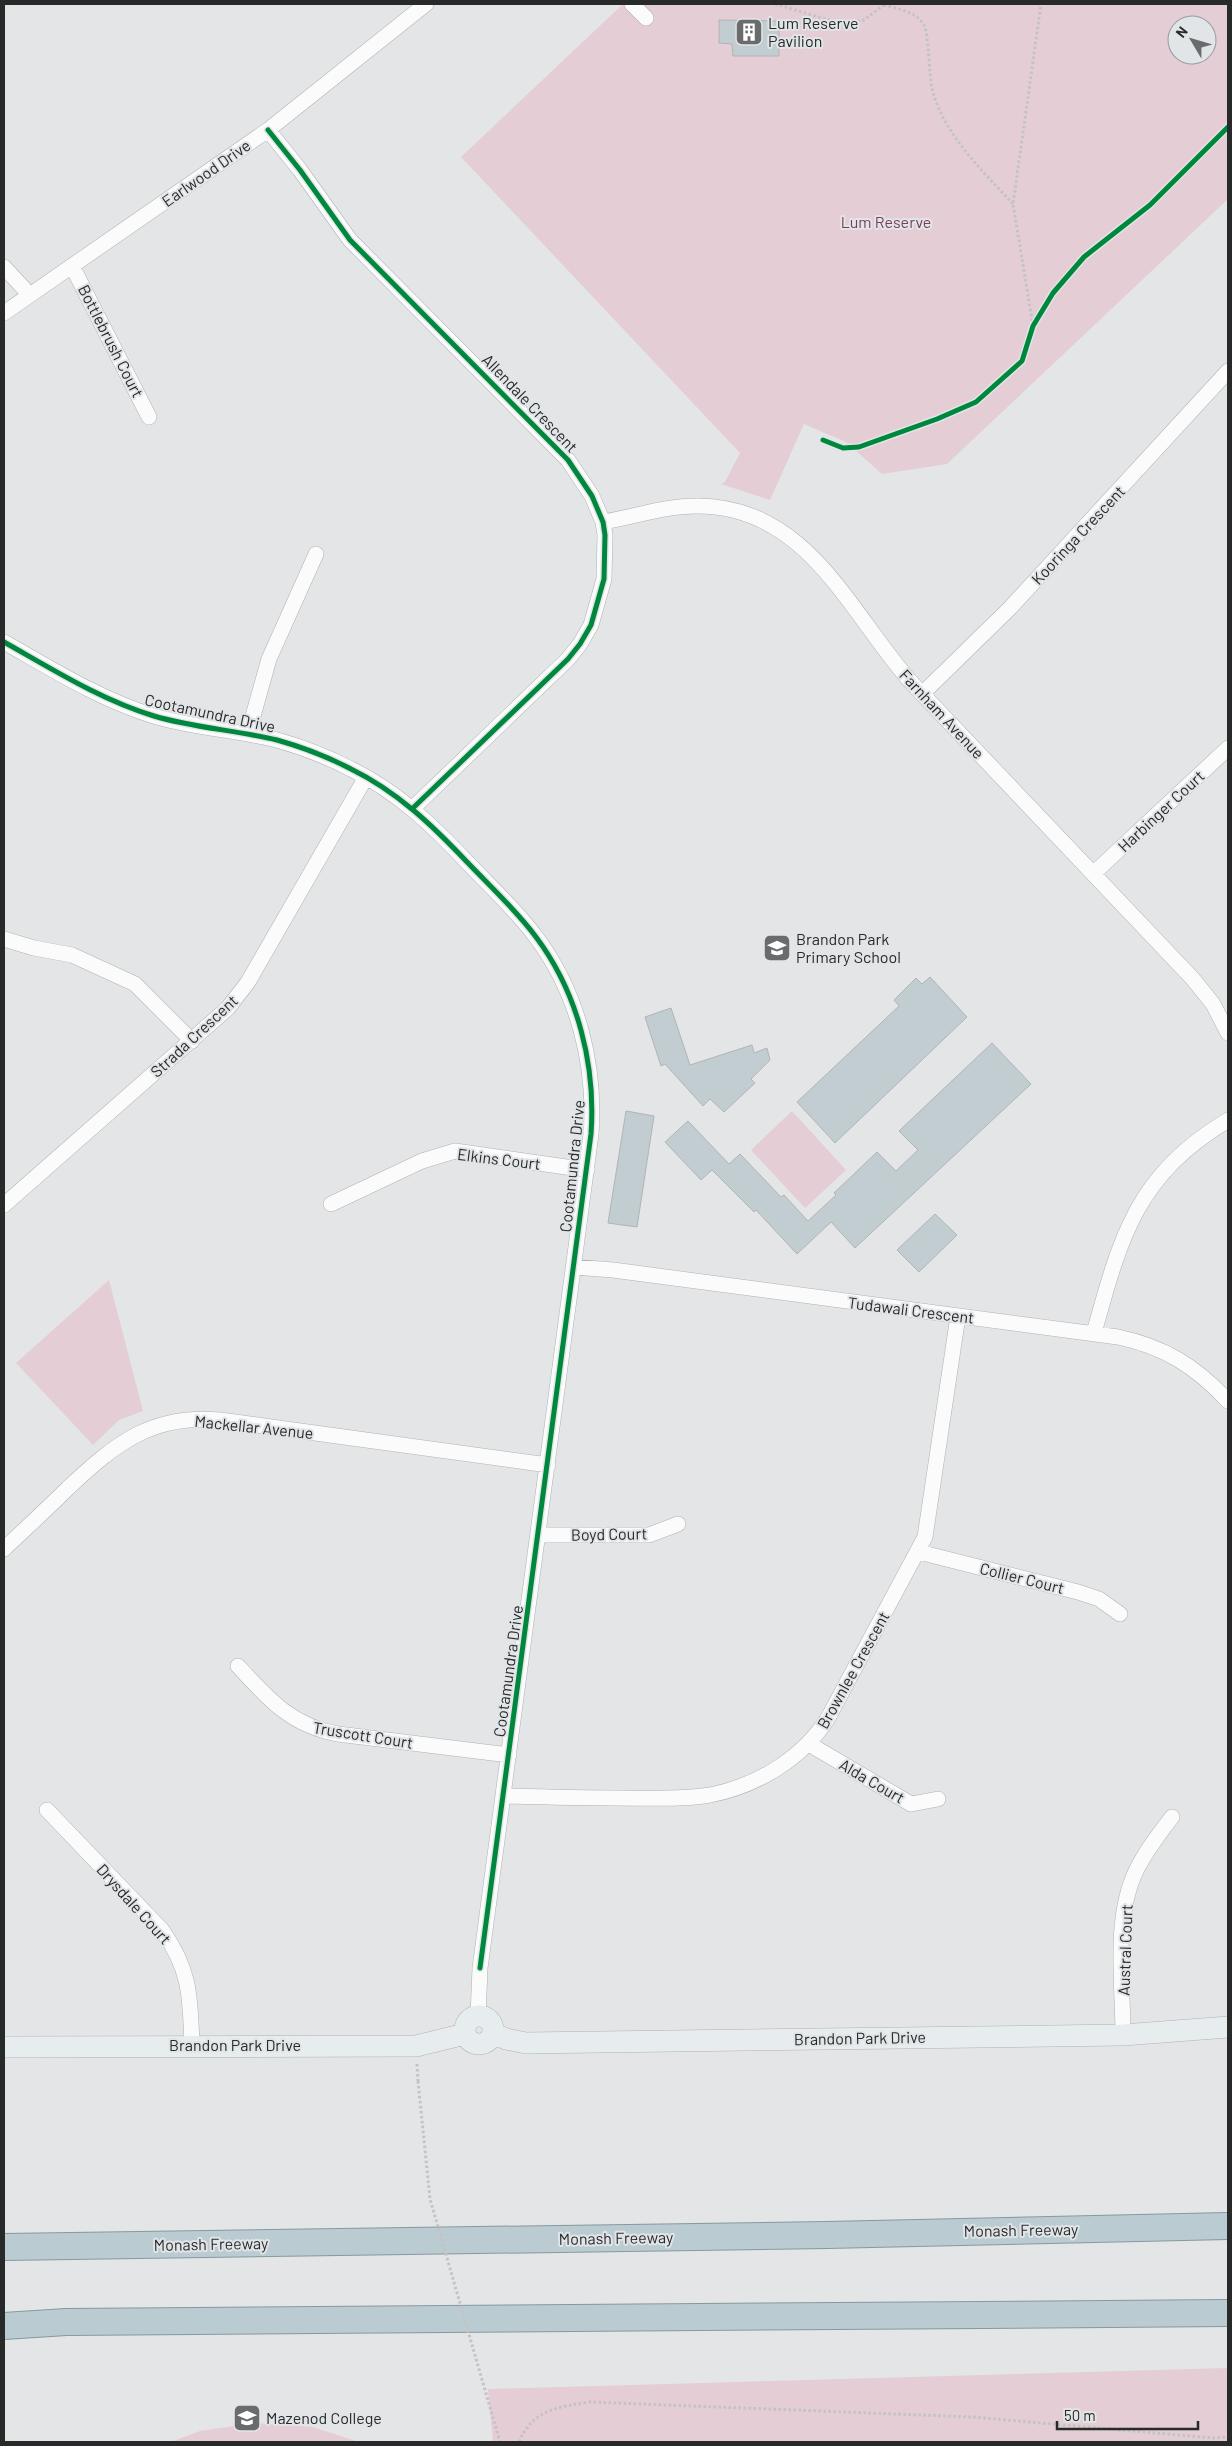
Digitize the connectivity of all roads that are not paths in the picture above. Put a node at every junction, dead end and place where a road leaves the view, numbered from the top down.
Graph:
1 (426, 4) edge
2 (632, 4) edge
3 (646, 18) dead end
4 (268, 130) junction
5 (72, 266) junction
6 (4, 267) edge
7 (29, 294) junction
8 (4, 314) edge
9 (1228, 371) edge
10 (149, 417) dead end
11 (603, 522) junction
12 (316, 554) dead end
13 (4, 642) edge
14 (922, 694) junction
15 (248, 734) junction
16 (1228, 748) edge
17 (366, 777) junction
18 (413, 808) junction
19 (1094, 874) junction
20 (4, 939) edge
21 (1228, 1033) edge
22 (192, 1042) junction
23 (1228, 1120) edge
24 (587, 1170) junction
25 (331, 1204) dead end
26 (4, 1205) edge
27 (574, 1267) junction
28 (958, 1316) junction
29 (1094, 1333) junction
30 (1228, 1401) edge
31 (548, 1464) junction
32 (678, 1524) dead end
33 (539, 1535) junction
34 (4, 1549) edge
35 (919, 1552) junction
36 (1120, 1614) dead end
37 (238, 1666) dead end
38 (809, 1744) junction
39 (509, 1755) junction
40 (504, 1796) junction
41 (938, 1799) dead end
42 (47, 1810) dead end
43 (1172, 1817) dead end
44 (478, 2016) junction
45 (1228, 2028) edge
46 (493, 2033) junction
47 (465, 2034) junction
48 (1123, 2035) junction
49 (192, 2045) junction
50 (4, 2047) edge
51 (1228, 2226) edge
52 (4, 2247) edge
53 (1228, 2313) edge
54 (4, 2326) edge

1 - 4 street, Earlwood Drive
2 - 3 street
4 - 5 street, Earlwood Drive
4 - 11 street, Allendale Crescent
5 - 7 street, Earlwood Drive
5 - 10 street, Bottlebrush Court
6 - 7 street
7 - 8 street, Earlwood Drive
9 - 14 street, Kooringa Crescent
11 - 14 street, Farnham Avenue
11 - 18 street, Allendale Crescent
12 - 15 street
13 - 15 street, Cootamundra Drive
14 - 19 street, Farnham Avenue
15 - 17 street, Cootamundra Drive
16 - 19 street, Harbinger Court
17 - 18 street, Cootamundra Drive
17 - 22 street, Strada Crescent
18 - 24 street, Cootamundra Drive
19 - 21 street, Farnham Avenue
20 - 22 street
22 - 26 street, Strada Crescent
23 - 29 street
24 - 25 street, Elkins Court
24 - 27 street, Cootamundra Drive
27 - 28 street, Tudawali Crescent
27 - 31 street, Cootamundra Drive
28 - 29 street, Tudawali Crescent
28 - 35 street, Brownlee Crescent
29 - 30 street, Tudawali Crescent
31 - 33 street, Cootamundra Drive
31 - 34 street, Mackellar Avenue
32 - 33 street, Boyd Court
33 - 39 street, Cootamundra Drive
35 - 36 street, Collier Court
35 - 38 street, Brownlee Crescent
37 - 39 street, Truscott Court
38 - 40 street, Brownlee Crescent
38 - 41 street, Alda Court
39 - 40 street, Cootamundra Drive
40 - 44 street, Cootamundra Drive
42 - 49 street, Drysdale Court
43 - 48 street, Austral Court
44 - 46 street
44 - 47 street
45 - 48 street, Brandon Park Drive
46 - 47 street
46 - 48 street, Brandon Park Drive
47 - 49 street, Brandon Park Drive
49 - 50 street, Brandon Park Drive
51 - 52 highway, Monash Freeway
53 - 54 highway

